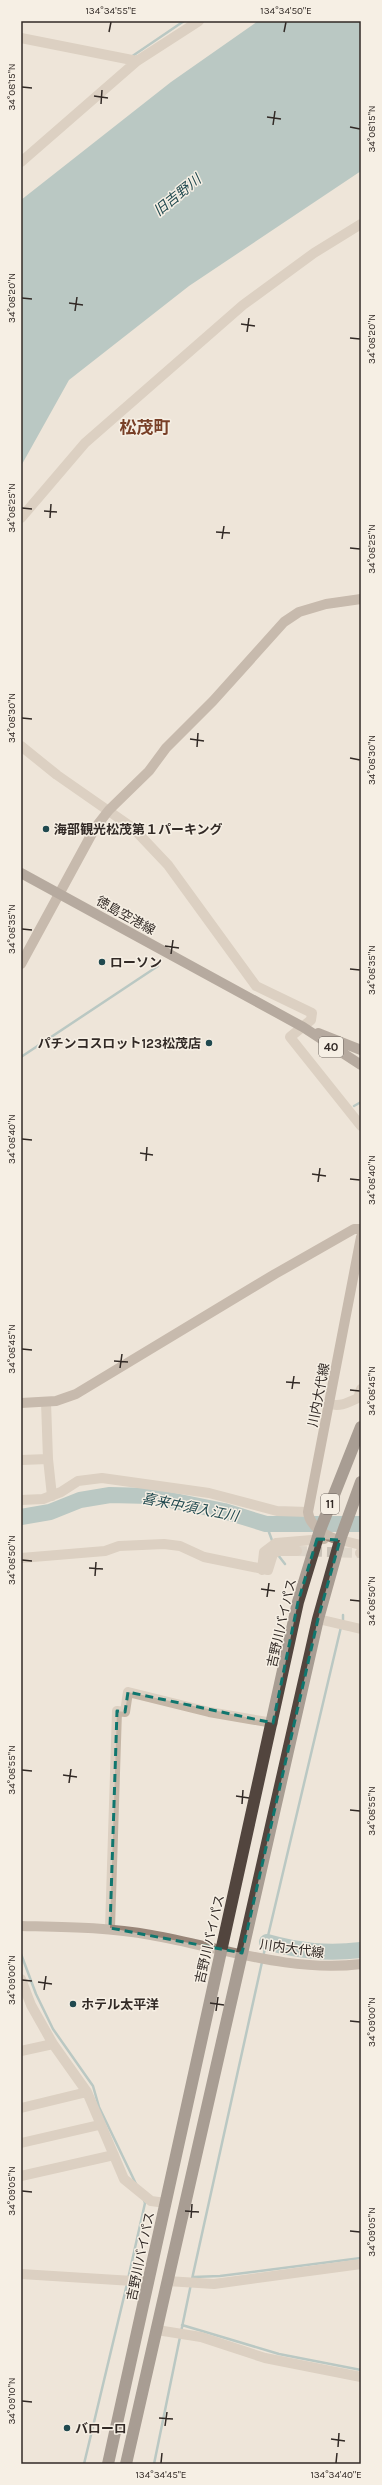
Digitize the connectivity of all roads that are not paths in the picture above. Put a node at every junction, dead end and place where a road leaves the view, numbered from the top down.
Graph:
1 (199, 21) edge
2 (21, 38) edge
3 (137, 61) junction
4 (21, 162) edge
5 (361, 224) edge
6 (21, 518) edge
7 (361, 599) edge
8 (21, 746) edge
9 (109, 810) junction
10 (21, 873) edge
11 (58, 893) junction
12 (21, 964) edge
13 (303, 1027) junction
14 (361, 1050) edge
15 (361, 1065) edge
16 (361, 1126) edge
17 (361, 1229) edge
18 (361, 1237) edge
19 (361, 1389) edge
20 (46, 1402) junction
21 (21, 1403) edge
22 (329, 1404) junction
23 (361, 1427) edge
24 (48, 1459) junction
25 (21, 1460) edge
26 (361, 1482) edge
27 (52, 1496) junction
28 (21, 1500) edge
29 (309, 1514) junction
30 (327, 1537) junction
31 (274, 1549) junction
32 (361, 1550) edge
33 (297, 1551) tunnel mouth
34 (21, 1558) edge
35 (318, 1619) junction
36 (361, 1630) edge
37 (273, 1724) junction
38 (21, 1926) edge
39 (110, 1928) junction
40 (221, 1949) junction
41 (247, 1954) junction
42 (361, 1964) edge
43 (21, 1979) edge
44 (23, 1990) edge
45 (53, 2044) junction
46 (21, 2051) edge
47 (87, 2092) junction
48 (21, 2108) edge
49 (99, 2125) junction
50 (21, 2142) edge
51 (114, 2155) junction
52 (21, 2176) edge
53 (166, 2203) junction
54 (361, 2264) edge
55 (21, 2274) edge
56 (167, 2281) junction
57 (149, 2282) junction
58 (157, 2330) junction
59 (361, 2377) edge
60 (108, 2464) edge
61 (126, 2464) edge

1 - 3 street
2 - 3 street
3 - 4 street
5 - 6 street
7 - 9 street
8 - 9 street
9 - 11 street
9 - 13 street
10 - 11 main road, 徳島空港線 / 40
11 - 12 street
11 - 13 main road, 徳島空港線 / 40
13 - 14 main road, 徳島空港線 / 40
13 - 15 main road, 徳島空港線 / 40
13 - 16 street
17 - 20 street
18 - 22 street, 川内大代線
19 - 22 street
20 - 21 street
20 - 24 street
22 - 29 street, 川内大代線
23 - 30 highway, 吉野川バイパス / 11
24 - 25 street
24 - 27 street
26 - 30 highway, 吉野川バイパス / 11
27 - 28 street
27 - 29 street
29 - 30 street
30 - 31 street
30 - 32 street
30 - 35 highway, 吉野川バイパス / 11
30 - 37 highway, 吉野川バイパス / 11
31 - 33 street
31 - 34 street
35 - 36 street
35 - 41 highway, 吉野川バイパス / 11
37 - 39 street
37 - 40 highway, 吉野川バイパス / 11
38 - 39 street, 川内大代線
39 - 40 street, 川内大代線
40 - 41 street, 川内大代線
40 - 53 highway, 吉野川バイパス / 11
41 - 42 street, 川内大代線
41 - 56 highway, 吉野川バイパス / 11
43 - 44 street
44 - 45 street
45 - 46 street
45 - 47 street
47 - 48 street
47 - 49 street
49 - 50 street
49 - 51 street
51 - 52 street
51 - 53 street
53 - 57 highway, 吉野川バイパス / 11
54 - 56 street
55 - 57 street
56 - 58 highway, 吉野川バイパス / 11
57 - 60 highway, 吉野川バイパス / 11
58 - 59 street
58 - 61 highway, 吉野川バイパス / 11

